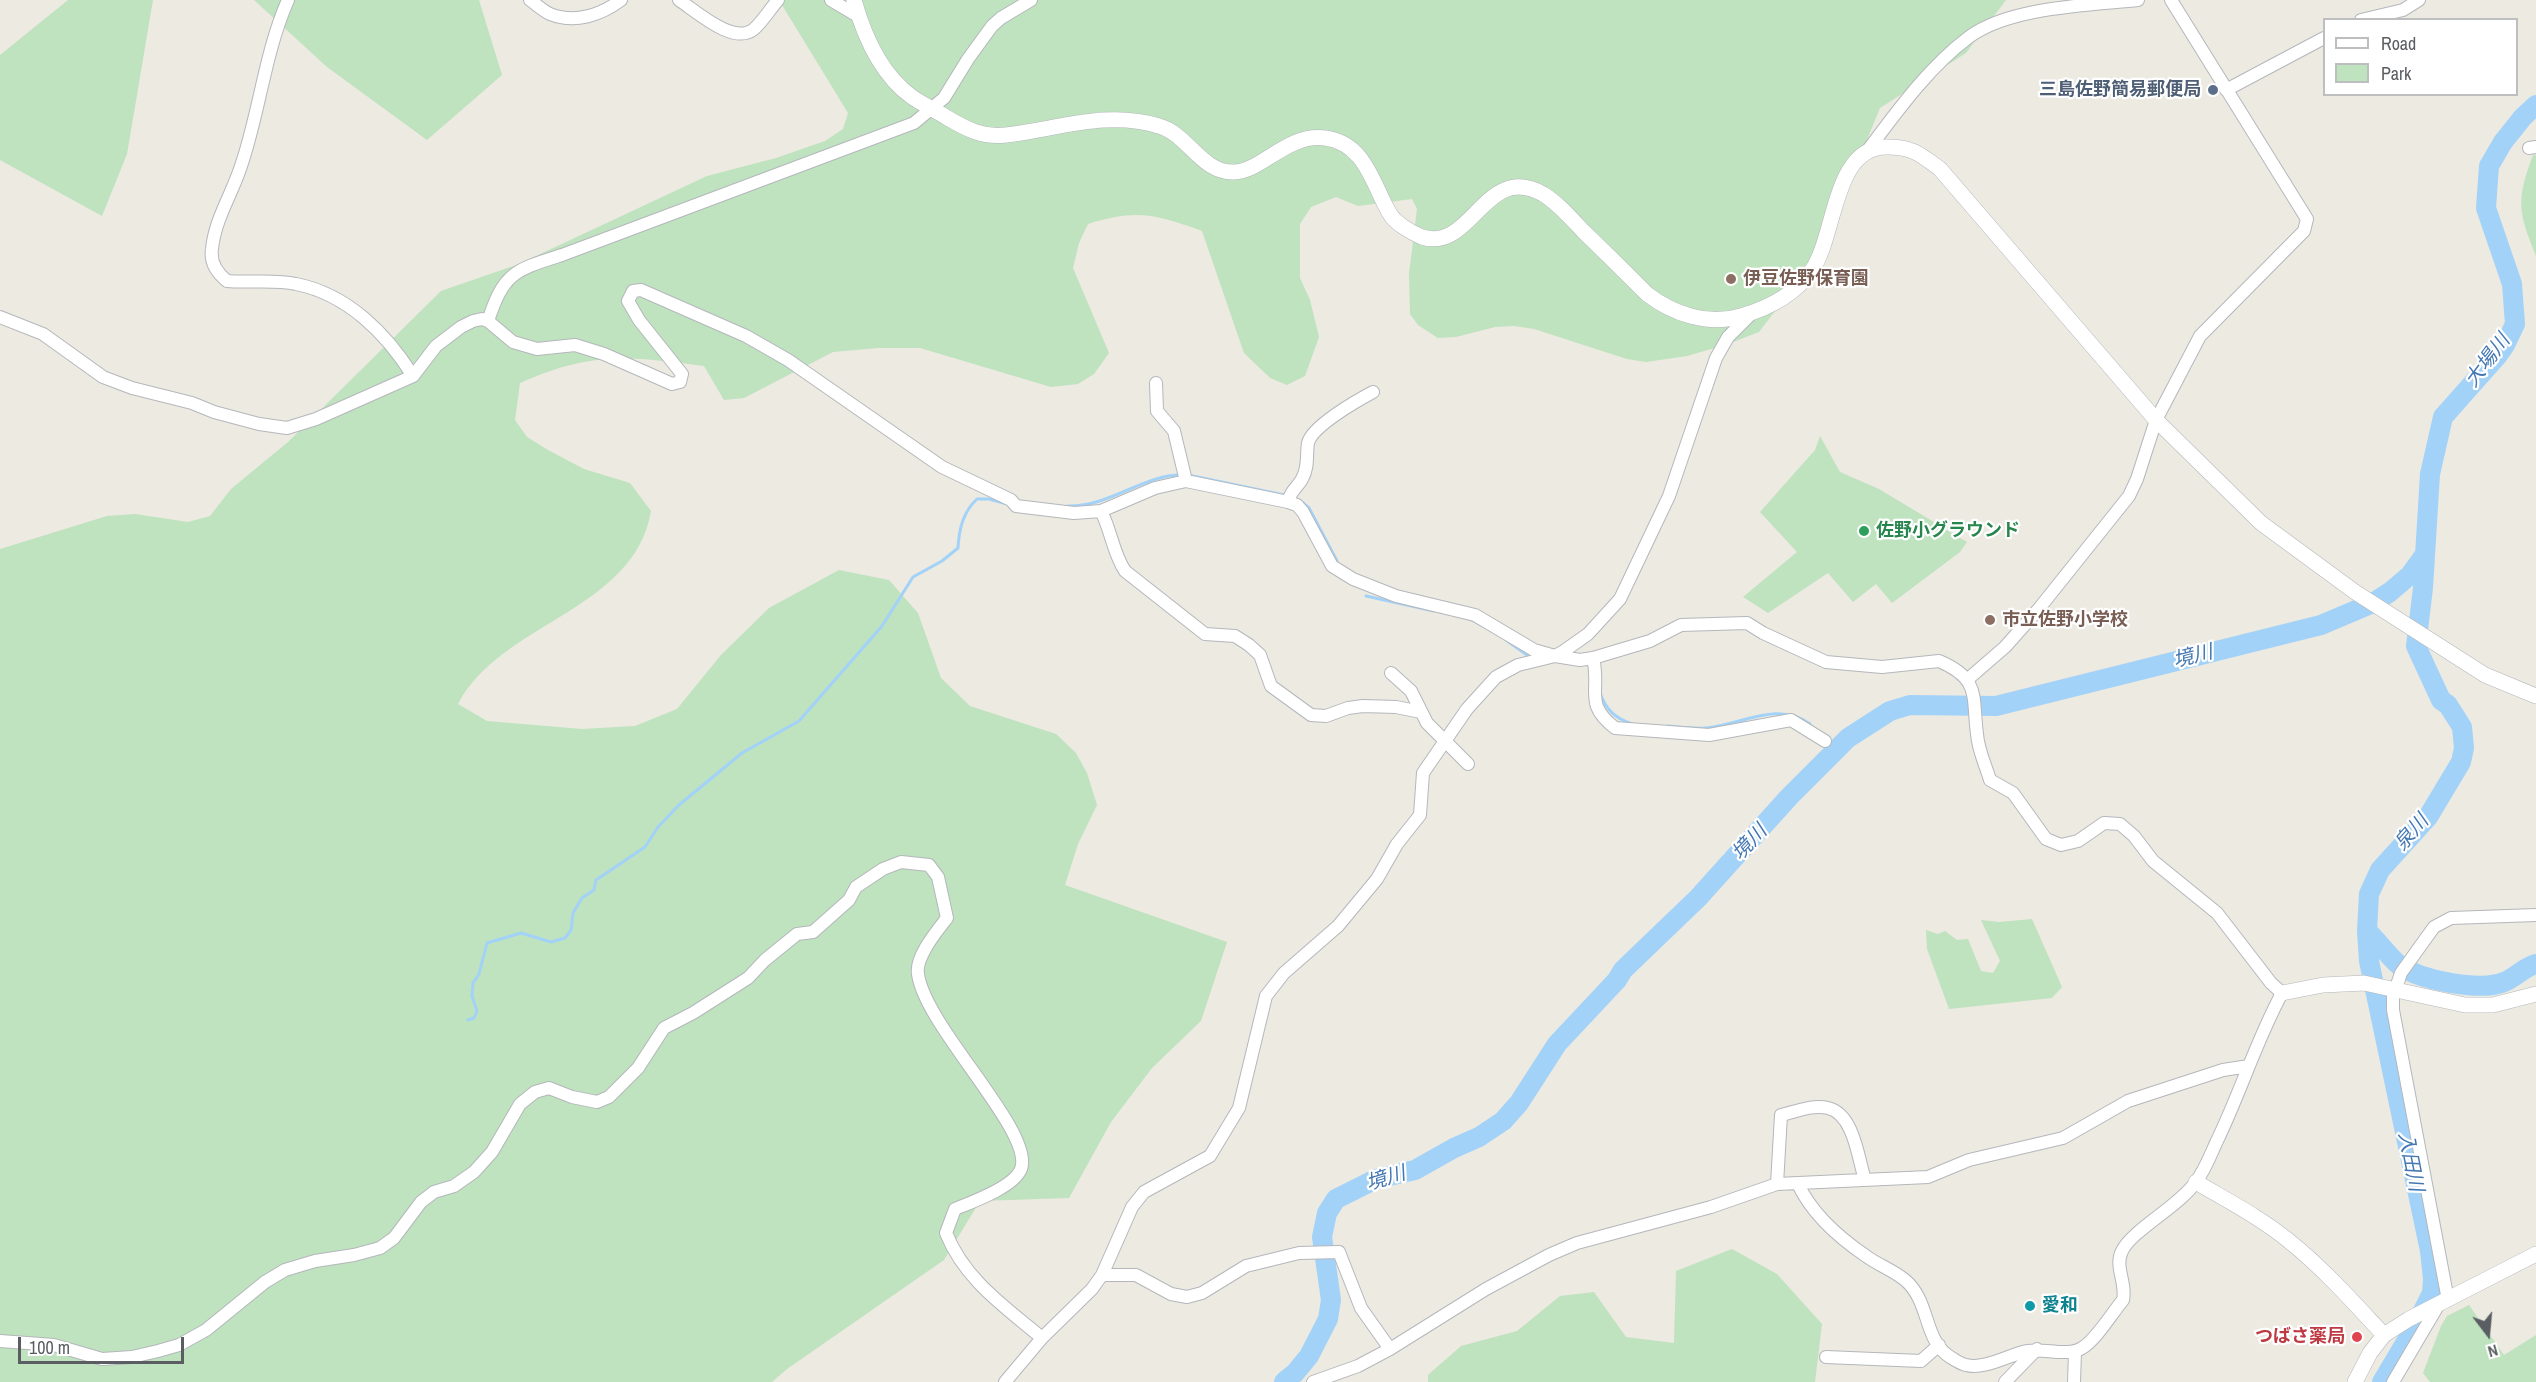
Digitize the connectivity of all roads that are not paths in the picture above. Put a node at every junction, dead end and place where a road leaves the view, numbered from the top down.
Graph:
1 (288, 0) edge
2 (530, 0) edge
3 (621, 0) edge
4 (680, 0) edge
5 (778, 0) edge
6 (831, 0) edge
7 (854, 0) edge
8 (1031, 0) edge
9 (2036, 0) edge
10 (2138, 0) edge
11 (2171, 0) edge
12 (2419, 0) edge
13 (2051, 8) junction
14 (858, 16) junction
15 (2369, 18) edge
16 (2323, 39) edge
17 (2226, 90) junction
18 (932, 108) junction
19 (1868, 150) junction
20 (1752, 313) junction
21 (0, 316) edge
22 (488, 321) junction
23 (413, 376) junction
24 (1156, 383) dead end
25 (1373, 392) dead end
26 (2156, 420) junction
27 (1185, 477) junction
28 (1289, 498) junction
29 (1101, 511) junction
30 (1555, 656) junction
31 (1593, 658) junction
32 (1391, 673) dead end
33 (1971, 685) junction
34 (2536, 696) edge
35 (1420, 712) junction
36 (1447, 741) junction
37 (1824, 741) dead end
38 (1468, 764) dead end
39 (2536, 915) edge
40 (2390, 988) junction
41 (2282, 993) junction
42 (2536, 994) edge
43 (2249, 1066) junction
44 (1865, 1180) junction
45 (2196, 1182) junction
46 (1777, 1184) junction
47 (1798, 1184) junction
48 (2536, 1254) edge
49 (1102, 1275) junction
50 (2443, 1302) junction
51 (2384, 1335) junction
52 (1042, 1338) junction
53 (0, 1341) edge
54 (1939, 1345) junction
55 (1390, 1349) junction
56 (2037, 1349) junction
57 (2075, 1352) junction
58 (1826, 1357) dead end
59 (1005, 1382) edge
60 (1313, 1382) edge
61 (2005, 1382) edge
62 (2074, 1382) edge
63 (2355, 1382) edge
64 (2393, 1382) edge

1 - 23 street
2 - 3 street
4 - 5 street
6 - 14 street
7 - 14 street
8 - 18 street
9 - 13 street
10 - 13 street
11 - 17 street
12 - 15 street
13 - 19 street
14 - 18 street
16 - 17 street
17 - 26 street
18 - 20 street
18 - 22 street
19 - 20 street
19 - 26 street
20 - 30 street
21 - 23 street
22 - 23 street
22 - 29 street
24 - 27 street
25 - 28 street
26 - 33 street
26 - 34 street
27 - 28 street
27 - 29 street
28 - 30 street
29 - 35 street
30 - 31 street
30 - 36 street
31 - 33 street
31 - 37 street
32 - 35 street
33 - 41 street
35 - 36 street
36 - 38 street
36 - 49 street
39 - 40 street
40 - 41 street
40 - 42 street
40 - 50 street
41 - 43 street
43 - 44 street
43 - 45 street
44 - 46 street
44 - 47 street
45 - 51 street
45 - 57 street
46 - 47 street
46 - 55 street
47 - 54 street
48 - 50 street
49 - 52 street
49 - 55 street
50 - 51 street
50 - 64 street
51 - 63 street
52 - 53 street
52 - 59 street
54 - 56 street
54 - 58 street
55 - 60 street
56 - 57 street
56 - 61 street
57 - 62 street

